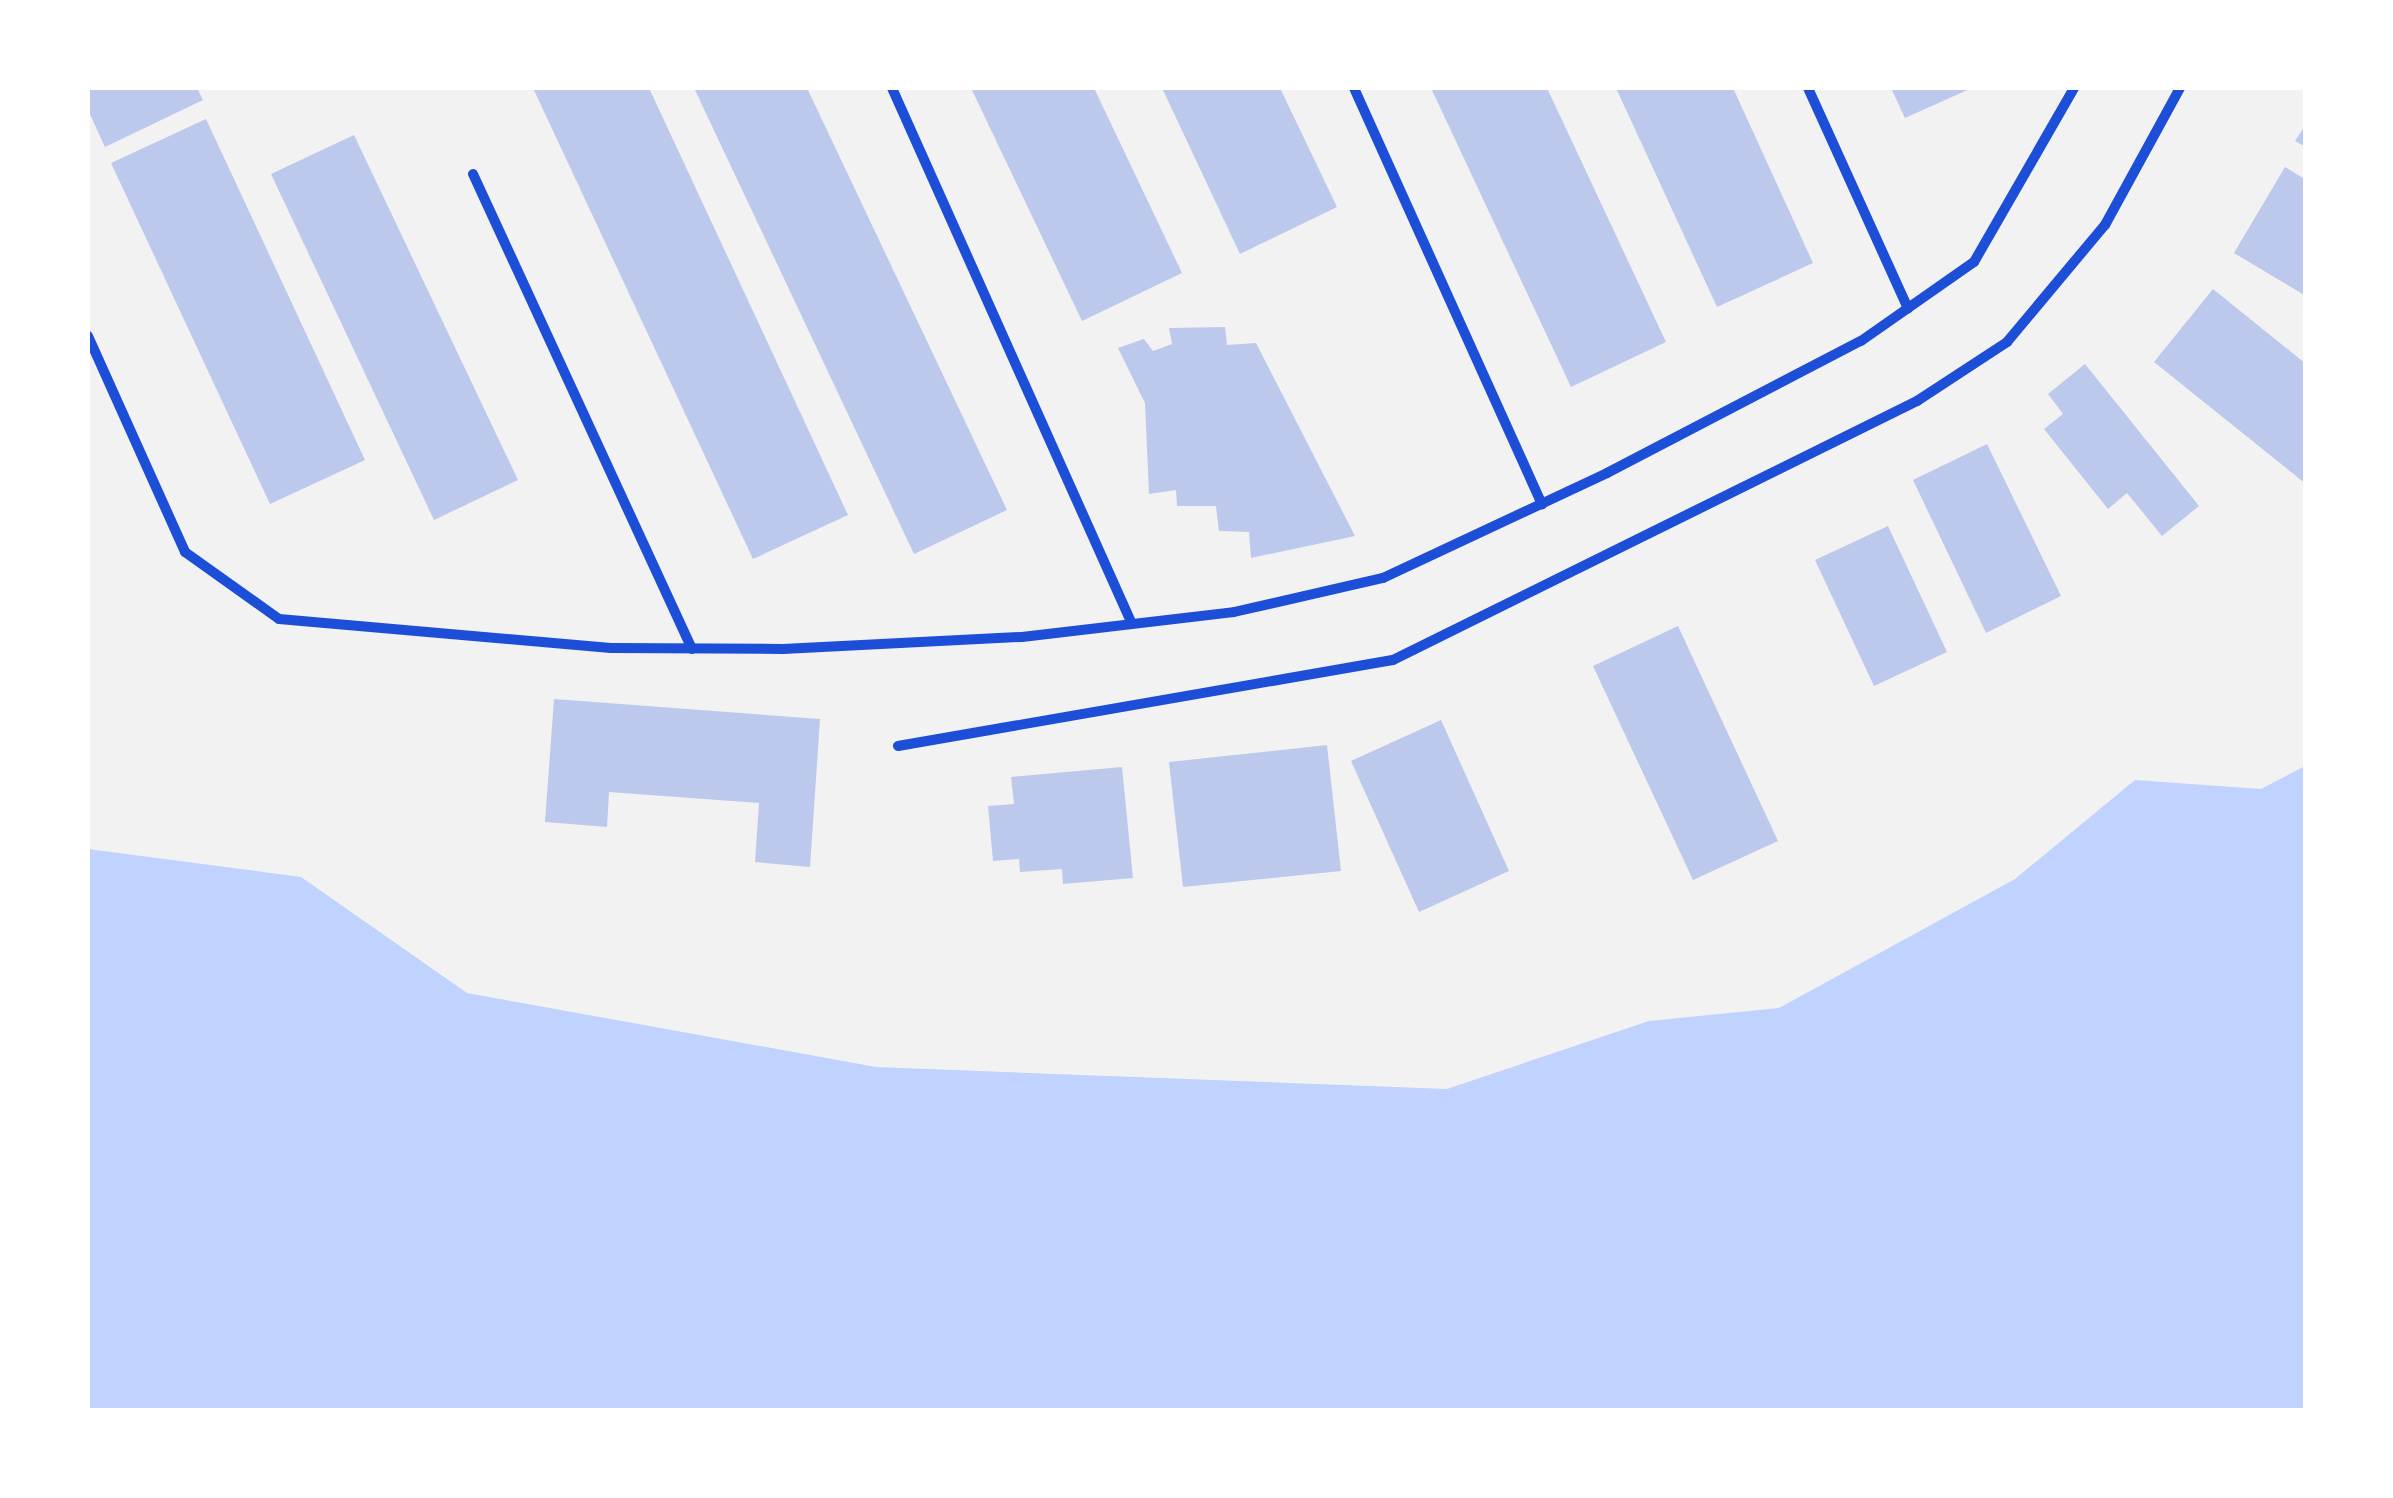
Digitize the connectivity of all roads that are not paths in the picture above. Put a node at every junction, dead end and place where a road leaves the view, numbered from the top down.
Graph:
1 (892, 88) edge
2 (1354, 88) edge
3 (1808, 88) edge
4 (2074, 88) edge
5 (2180, 88) edge
6 (473, 174) dead end
7 (1908, 308) junction
8 (88, 336) edge
9 (1542, 504) junction
10 (1132, 624) junction
11 (692, 649) junction
12 (898, 746) dead end

1 - 10 street
2 - 9 street
3 - 7 street
4 - 7 street
5 - 12 street
6 - 11 street
7 - 9 street
8 - 11 street
9 - 10 street
10 - 11 street

